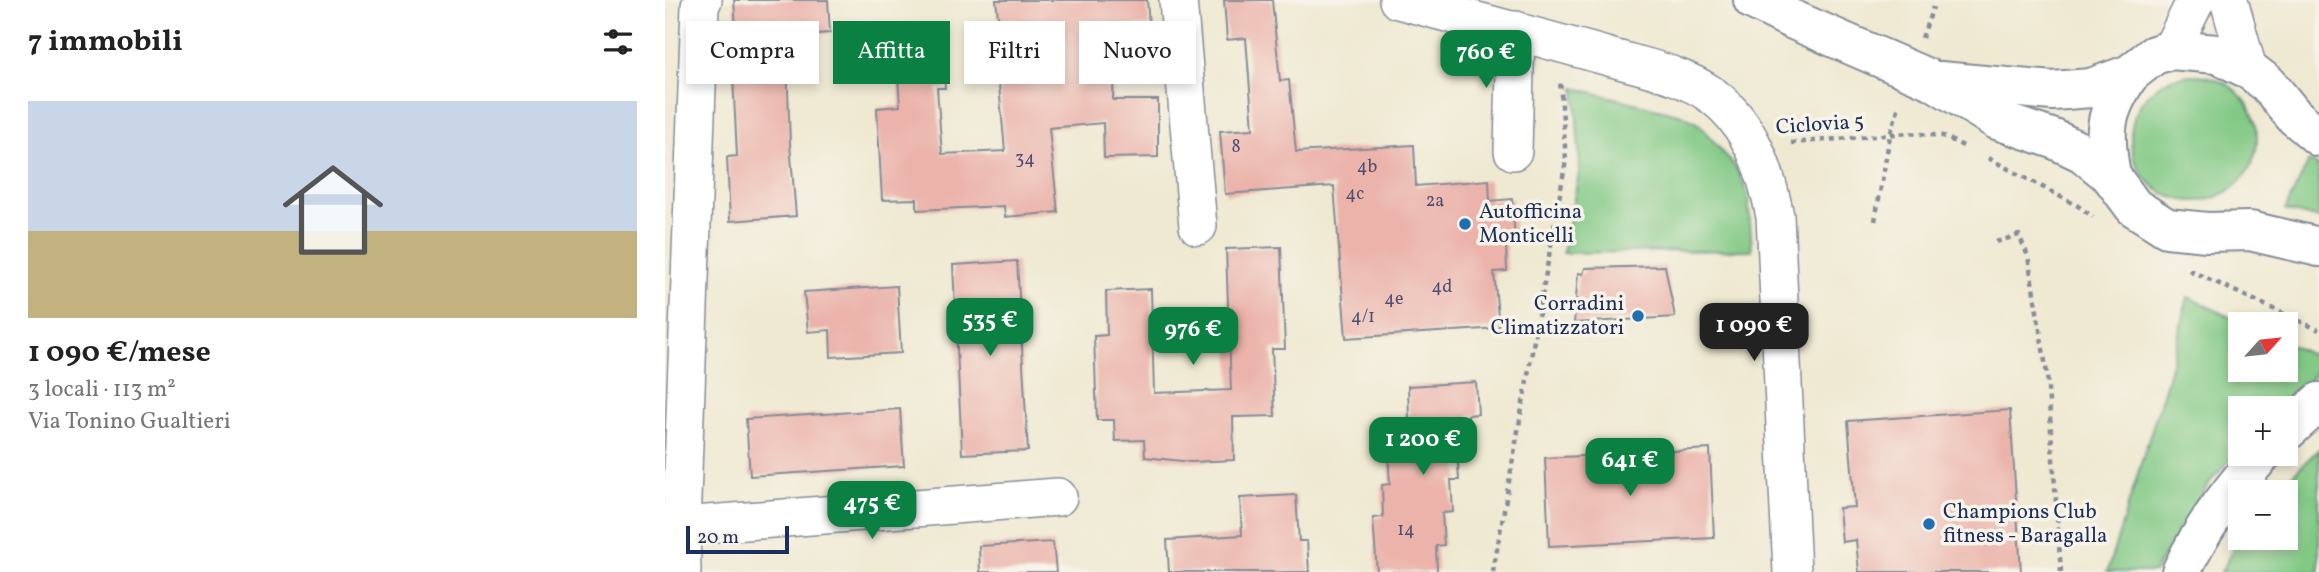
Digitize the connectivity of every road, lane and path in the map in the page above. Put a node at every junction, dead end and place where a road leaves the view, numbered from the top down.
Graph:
1 (703, 0) edge
2 (1178, 0) edge
3 (1398, 0) edge
4 (1753, 0) edge
5 (2196, 0) edge
6 (2229, 0) edge
7 (1933, 7) dead end
8 (1516, 30) junction
9 (1563, 44) junction
10 (2171, 50) junction
11 (2248, 69) junction
12 (2130, 74) junction
13 (1923, 76) junction
14 (1890, 135) junction
15 (2319, 137) edge
16 (1753, 145) junction
17 (1513, 151) dead end
18 (2111, 176) junction
19 (1875, 221) dead end
20 (1198, 226) dead end
21 (1996, 242) dead end
22 (2319, 247) edge
23 (2319, 402) edge
24 (2298, 421) edge
25 (2252, 466) edge
26 (1058, 498) dead end
27 (681, 526) junction
28 (682, 572) edge
29 (1493, 572) edge
30 (1792, 572) edge
31 (2061, 572) edge
32 (2181, 572) edge

1 - 27 street
2 - 20 street
3 - 8 street
4 - 13 main road
5 - 10 street
6 - 11 street
7 - 13 path
8 - 9 street
8 - 17 street
9 - 16 street
9 - 29 path
10 - 11 main road
10 - 12 main road
11 - 15 main road
12 - 13 main road
12 - 18 main road
13 - 14 path
13 - 18 main road
14 - 16 path, Ciclovia 5
14 - 19 path
16 - 30 street
18 - 22 main road
21 - 31 path
23 - 24 main road
25 - 32 main road
26 - 27 street
27 - 28 street

